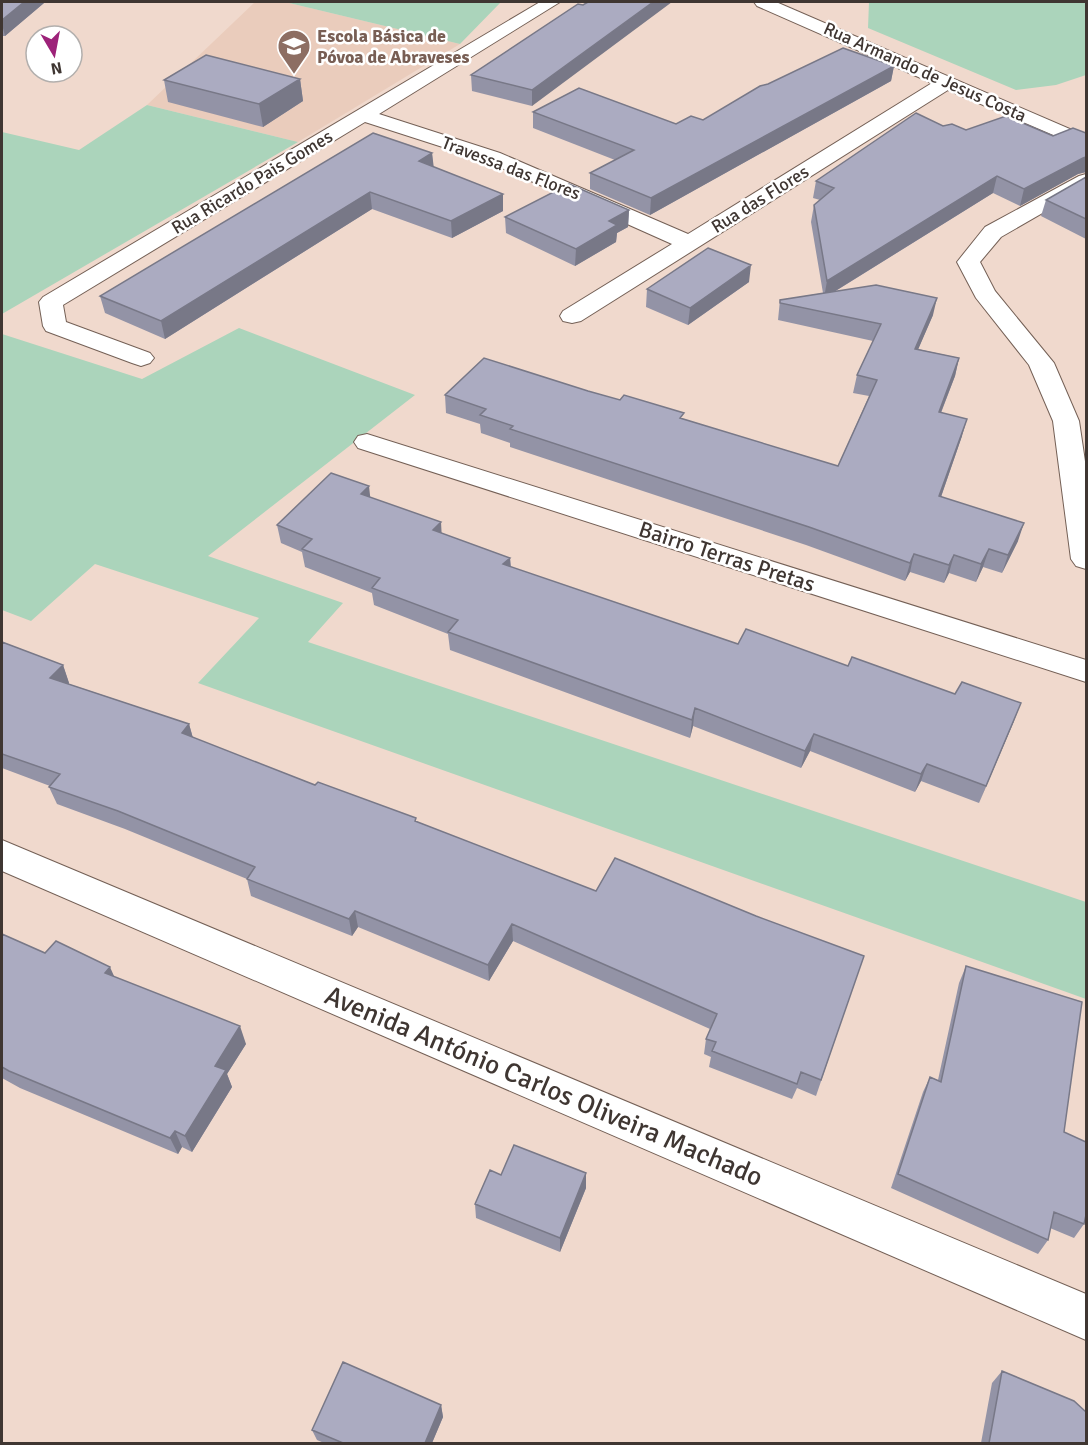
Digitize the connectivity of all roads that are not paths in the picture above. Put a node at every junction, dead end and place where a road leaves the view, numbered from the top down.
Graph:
1 (551, 2) edge
2 (763, 2) edge
3 (947, 82) junction
4 (363, 115) junction
5 (1086, 143) edge
6 (1086, 180) edge
7 (690, 243) junction
8 (572, 316) dead end
9 (141, 358) dead end
10 (367, 442) dead end
11 (1086, 558) edge
12 (1086, 671) edge
13 (2, 855) edge
14 (1086, 1317) edge

1 - 4 street, Rua Ricardo Pais Gomes
2 - 3 street, Rua Armando de Jesus Costa
3 - 5 street, Rua Armando de Jesus Costa
3 - 7 street, Rua das Flores
4 - 7 street, Travessa das Flores
4 - 9 street, Rua Ricardo Pais Gomes
6 - 11 street
7 - 8 street, Rua das Flores
10 - 12 street, Bairro Terras Pretas
13 - 14 street, Avenida António Carlos Oliveira Machado

